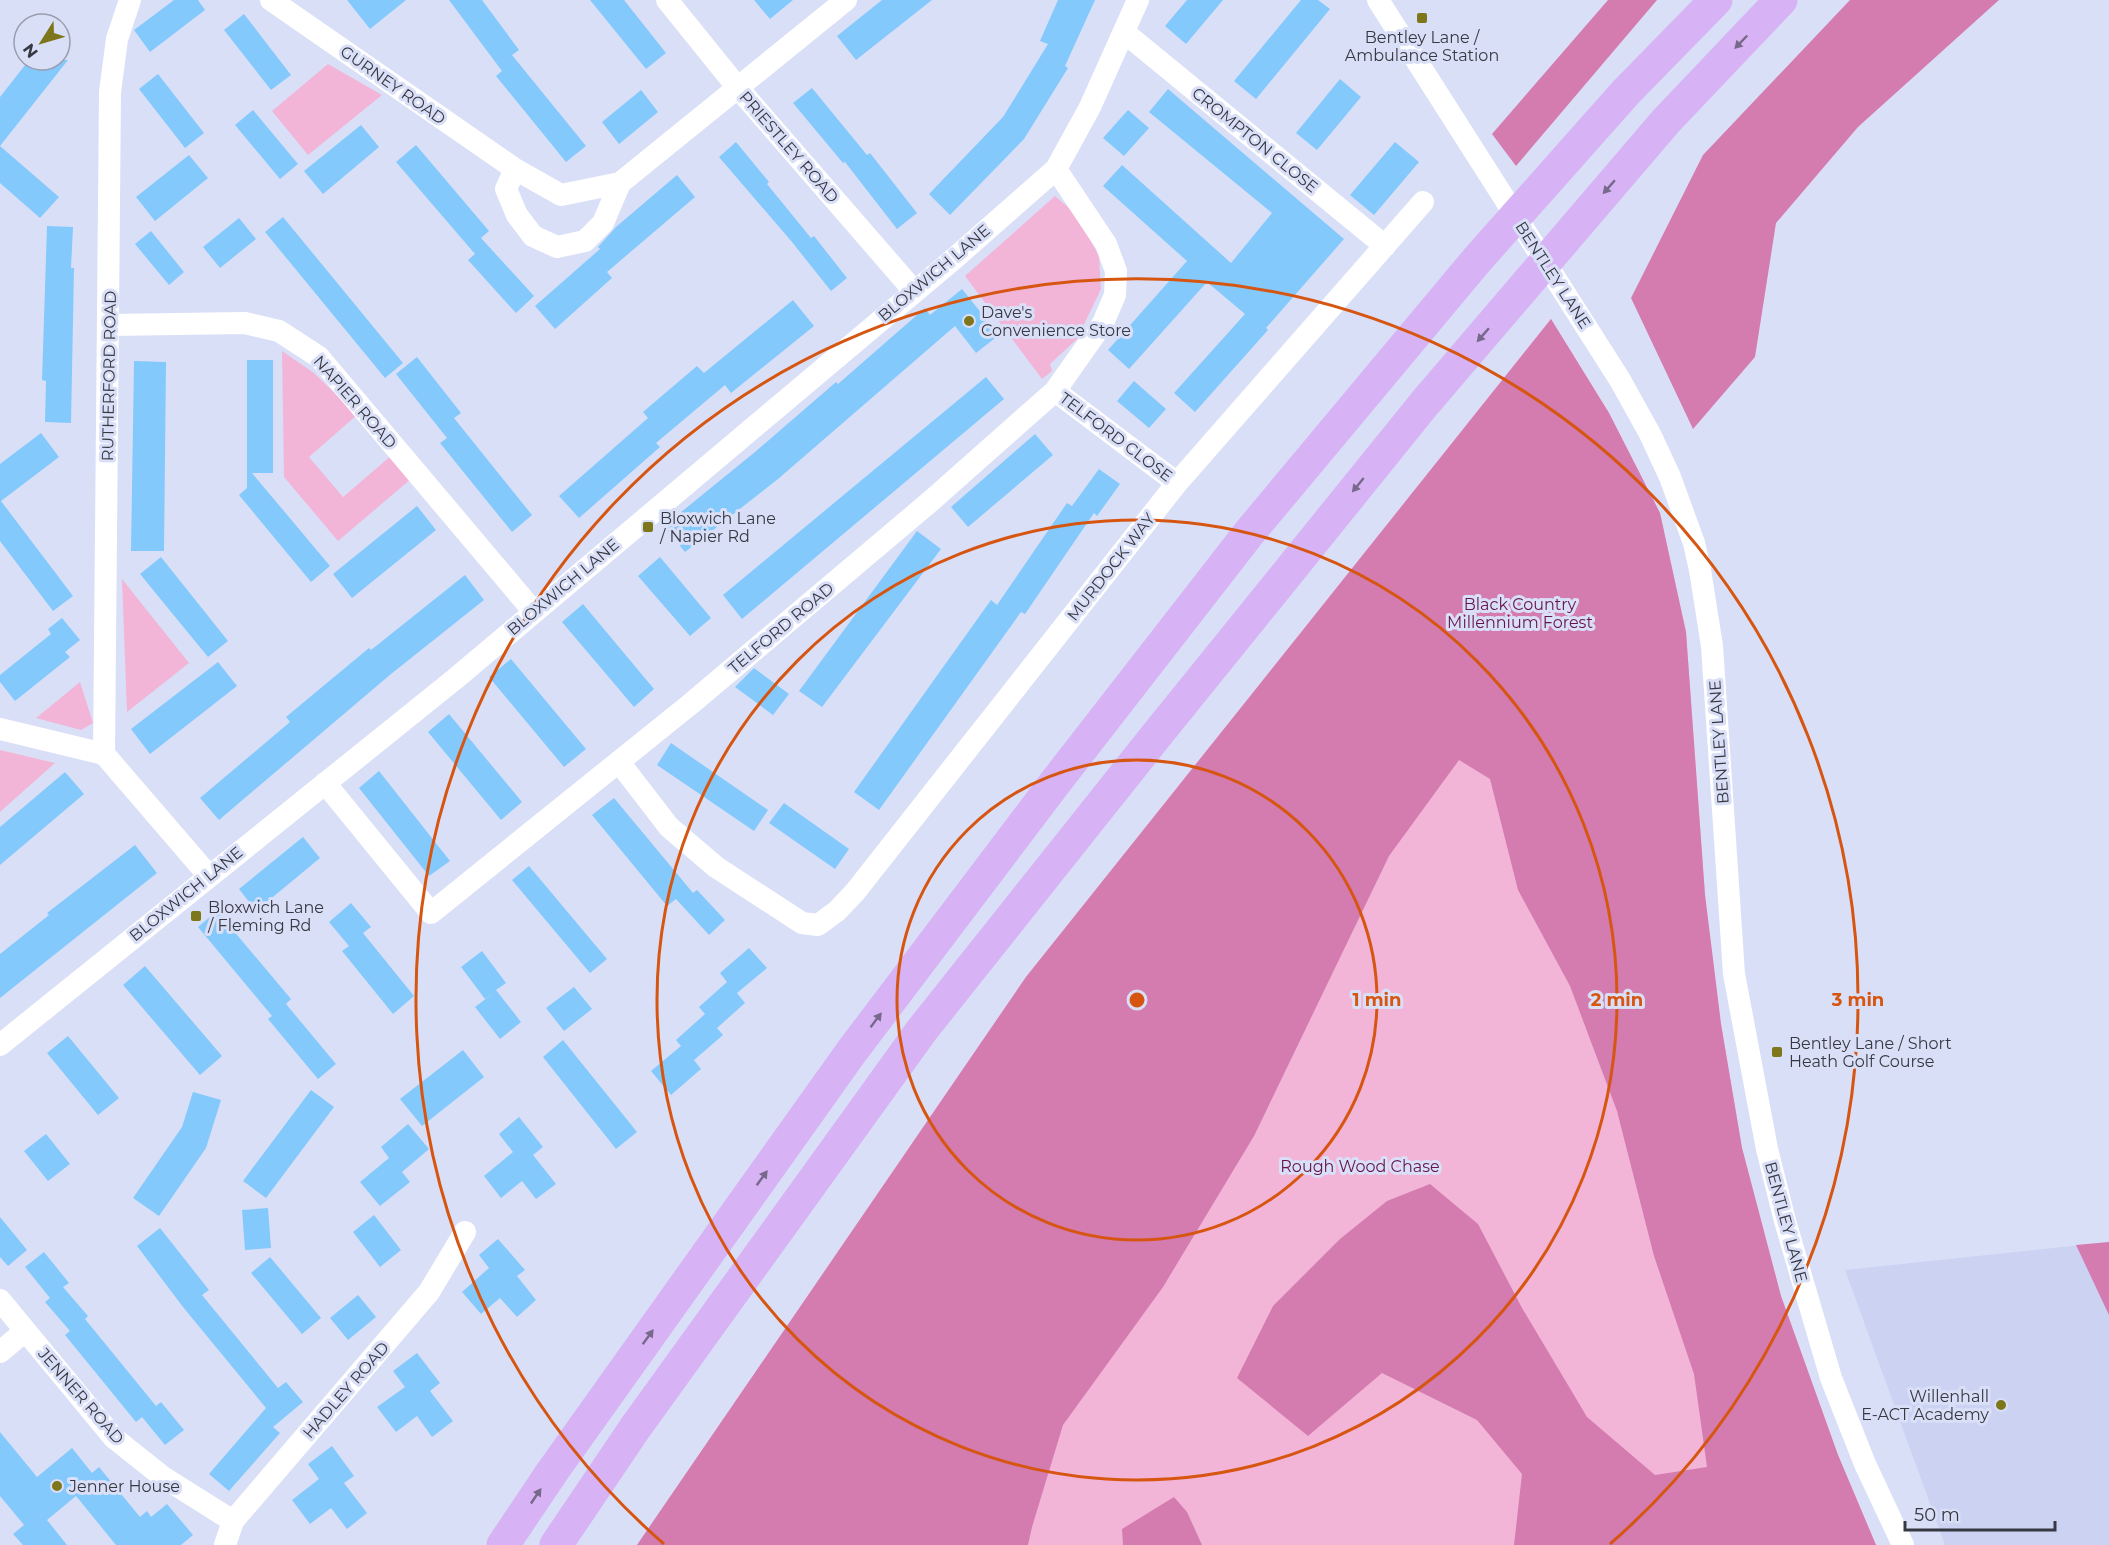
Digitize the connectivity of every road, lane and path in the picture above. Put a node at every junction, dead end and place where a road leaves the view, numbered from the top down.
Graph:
1 (130, 0) edge
2 (271, 0) edge
3 (667, 0) edge
4 (846, 0) edge
5 (1138, 0) edge
6 (1378, 0) edge
7 (1716, 0) edge
8 (1781, 0) edge
9 (1125, 33) junction
10 (738, 88) junction
11 (1056, 169) junction
12 (514, 170) junction
13 (620, 183) junction
14 (1423, 202) dead end
15 (1385, 246) junction
16 (914, 291) junction
17 (109, 325) junction
18 (1055, 391) junction
19 (1177, 483) junction
20 (534, 612) junction
21 (0, 729) edge
22 (104, 754) junction
23 (619, 762) junction
24 (325, 783) junction
25 (208, 876) junction
26 (0, 1045) edge
27 (465, 1232) dead end
28 (0, 1300) edge
29 (25, 1331) junction
30 (0, 1352) edge
31 (233, 1521) junction
32 (225, 1545) edge
33 (504, 1545) edge
34 (556, 1545) edge
35 (1903, 1545) edge

1 - 17 street, RUTHERFORD ROAD
2 - 12 street, GURNEY ROAD
3 - 10 street, PRIESTLEY ROAD
4 - 10 street, GURNEY ROAD
5 - 9 street, BLOXWICH LANE
6 - 35 street, BENTLEY LANE
33 -> 7 highway
8 -> 34 highway
9 - 11 street, BLOXWICH LANE
9 - 15 street, CROMPTON CLOSE
10 - 13 street, GURNEY ROAD
10 - 16 street, PRIESTLEY ROAD
11 - 16 street, BLOXWICH LANE
11 - 18 street, TELFORD ROAD
12 - 13 street, GURNEY ROAD
12 - 13 street, GURNEY ROAD
14 - 15 street, MURDOCK WAY
15 - 19 street, MURDOCK WAY
16 - 20 street, BLOXWICH LANE
17 - 20 street, NAPIER ROAD
17 - 22 street, RUTHERFORD ROAD
18 - 19 street, TELFORD CLOSE
18 - 23 street, TELFORD ROAD
19 - 23 street, MURDOCK WAY
20 - 24 street, BLOXWICH LANE
21 - 22 street
22 - 25 street
23 - 24 street, TELFORD ROAD
24 - 25 street, BLOXWICH LANE
25 - 26 street, BLOXWICH LANE
27 - 31 street, HADLEY ROAD
28 - 29 street, JENNER ROAD
29 - 30 street
29 - 31 street, JENNER ROAD
31 - 32 street, HADLEY ROAD

